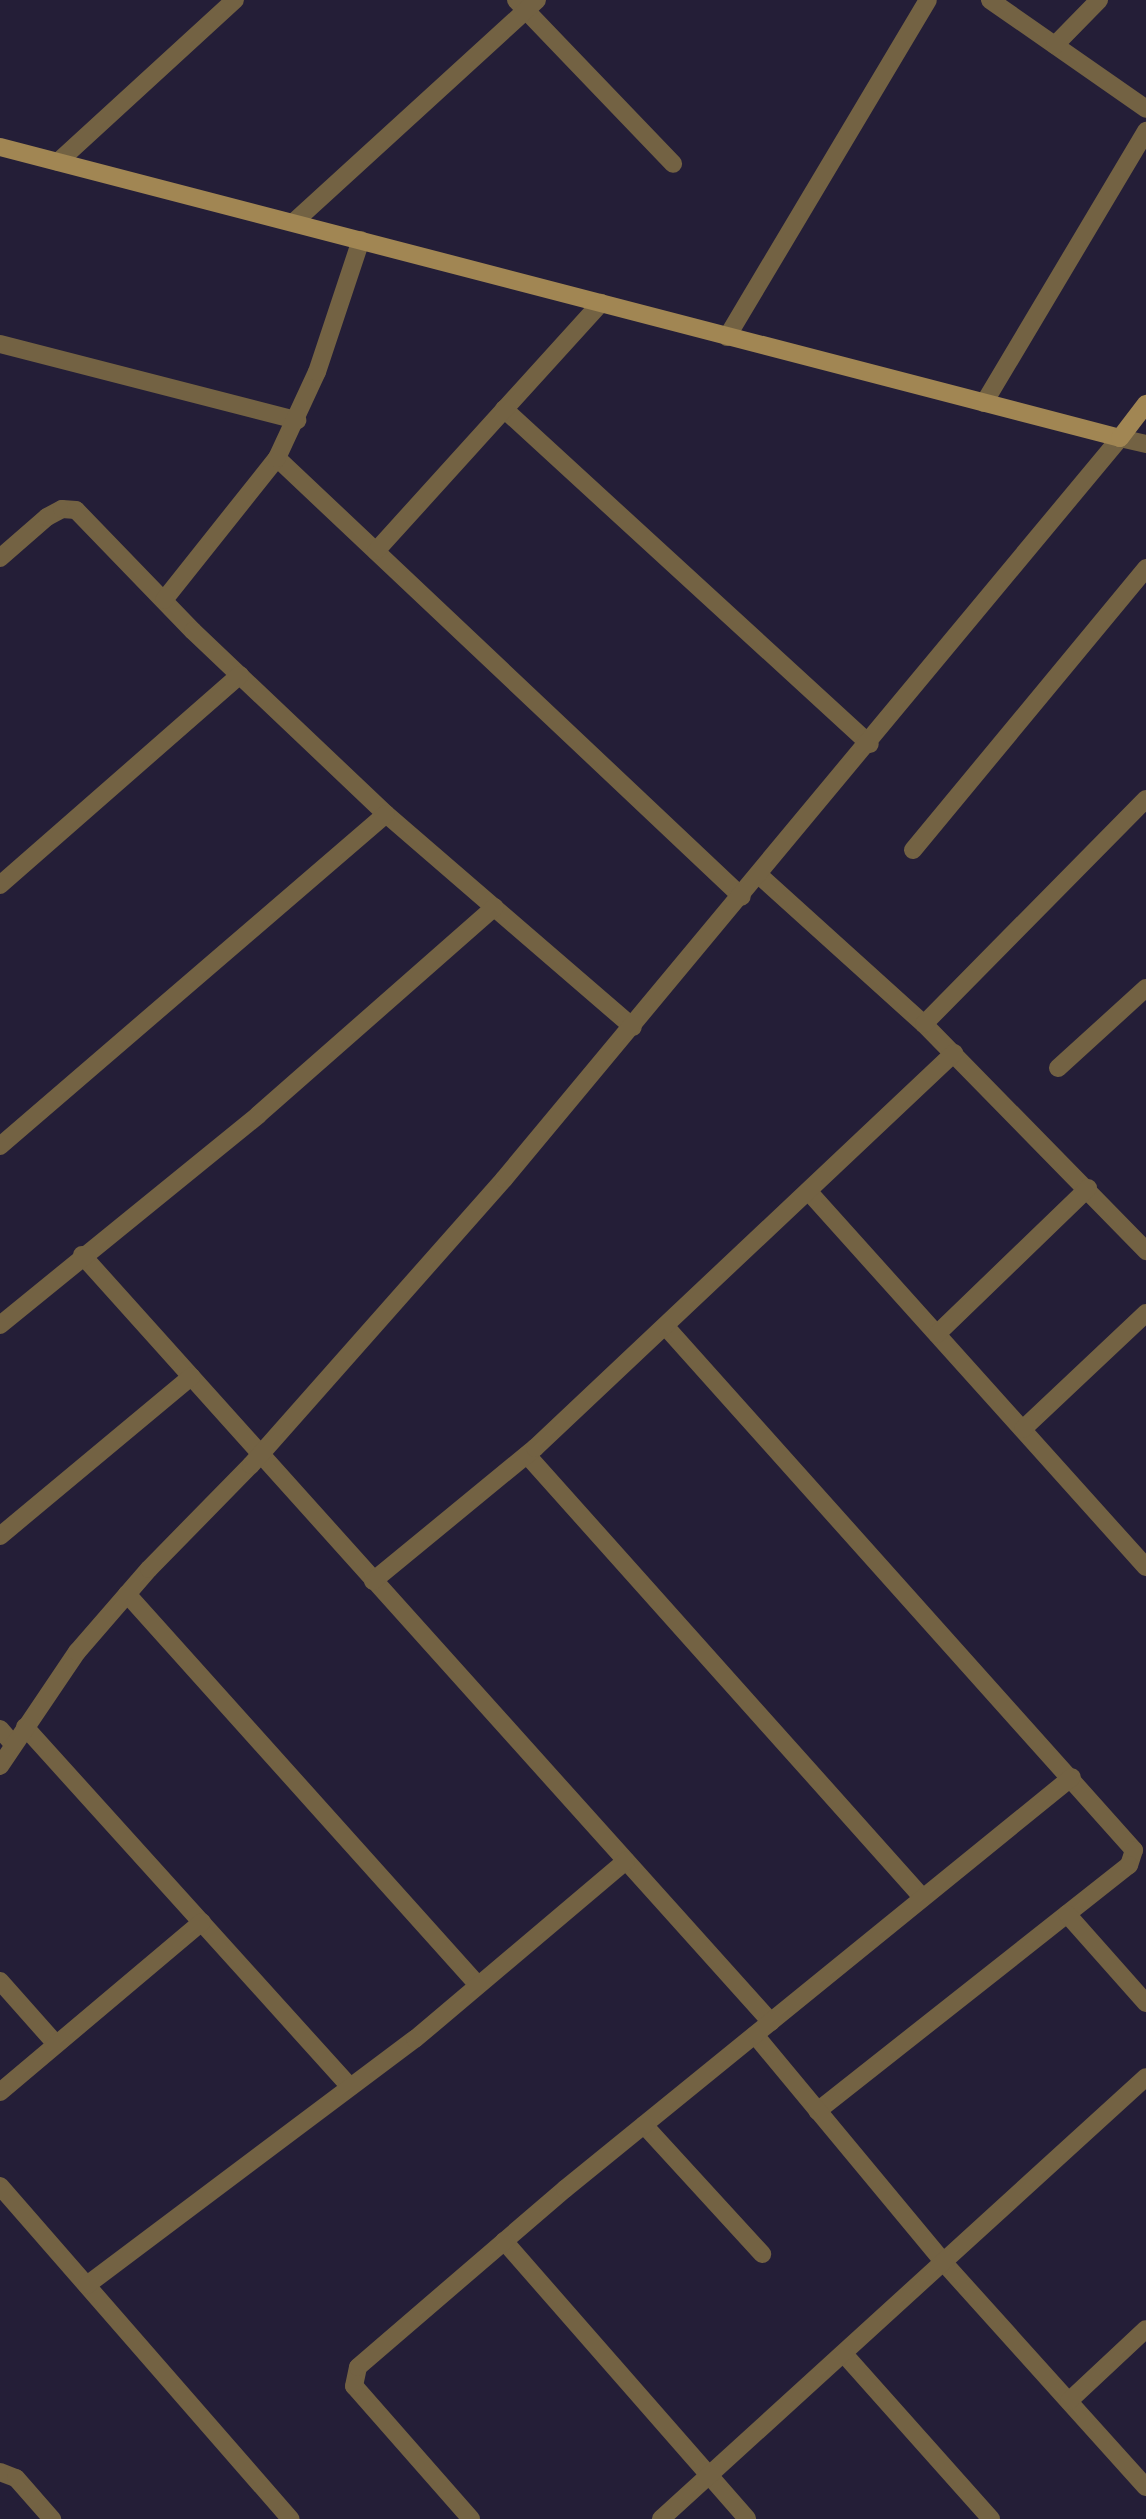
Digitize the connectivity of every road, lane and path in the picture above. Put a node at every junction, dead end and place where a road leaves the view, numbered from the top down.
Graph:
1 (235, 0) edge
2 (928, 0) edge
3 (990, 0) edge
4 (1099, 0) edge
5 (526, 3) edge
6 (1055, 45) junction
7 (1146, 109) edge
8 (1146, 131) edge
9 (0, 147) edge
10 (58, 162) junction
11 (673, 163) dead end
12 (294, 222) junction
13 (361, 240) junction
14 (601, 303) junction
15 (727, 337) junction
16 (0, 344) edge
17 (984, 403) junction
18 (1146, 404) edge
19 (504, 409) junction
20 (297, 420) junction
21 (1119, 438) junction
22 (1146, 444) edge
23 (277, 458) junction
24 (376, 551) junction
25 (0, 558) edge
26 (1146, 568) edge
27 (164, 600) junction
28 (240, 675) junction
29 (870, 744) junction
30 (1143, 808) edge
31 (386, 814) junction
32 (913, 850) dead end
33 (760, 876) junction
34 (0, 885) edge
35 (742, 897) junction
36 (495, 908) junction
37 (1146, 988) edge
38 (924, 1024) junction
39 (633, 1027) junction
40 (954, 1053) junction
41 (1058, 1068) dead end
42 (0, 1146) edge
43 (1088, 1188) junction
44 (809, 1192) junction
45 (1146, 1251) edge
46 (82, 1255) junction
47 (1146, 1313) edge
48 (0, 1325) edge
49 (666, 1327) junction
50 (937, 1334) junction
51 (191, 1377) junction
52 (1023, 1429) junction
53 (260, 1455) junction
54 (527, 1455) junction
55 (0, 1536) edge
56 (1146, 1567) edge
57 (373, 1581) junction
58 (127, 1594) junction
59 (25, 1727) junction
60 (0, 1729) edge
61 (13, 1745) junction
62 (0, 1766) edge
63 (1072, 1777) junction
64 (626, 1861) junction
65 (923, 1898) junction
66 (1067, 1914) junction
67 (202, 1922) junction
68 (0, 1981) edge
69 (478, 1985) junction
70 (1146, 2003) edge
71 (771, 2022) junction
72 (755, 2035) junction
73 (55, 2043) junction
74 (1146, 2077) edge
75 (350, 2087) junction
76 (0, 2092) edge
77 (817, 2111) junction
78 (643, 2125) junction
79 (0, 2186) edge
80 (504, 2241) junction
81 (762, 2254) dead end
82 (946, 2264) junction
83 (87, 2285) junction
84 (1146, 2329) edge
85 (844, 2354) junction
86 (1069, 2401) junction
87 (0, 2472) edge
88 (709, 2476) junction
89 (1146, 2487) edge
90 (287, 2518) edge
91 (52, 2519) edge
92 (471, 2519) edge
93 (661, 2519) edge
94 (747, 2519) edge
95 (991, 2519) edge

1 - 10 street
2 - 15 street
3 - 6 street
4 - 6 street
5 - 11 street
5 - 12 street
6 - 7 street
8 - 17 street
9 - 10 main road
10 - 12 main road
12 - 13 main road
13 - 14 main road
13 - 20 street
14 - 15 main road
14 - 19 street
15 - 17 main road
16 - 20 street
17 - 21 main road
18 - 21 main road
19 - 24 street
19 - 29 street
20 - 23 street
21 - 22 street
21 - 29 street
23 - 24 street
23 - 27 street
24 - 35 street
25 - 27 street
26 - 32 street
27 - 28 street
28 - 31 street
28 - 34 street
29 - 33 street
30 - 38 street
31 - 36 street
31 - 42 street
33 - 35 street
33 - 38 street
35 - 39 street
36 - 39 street
36 - 46 street
37 - 41 street
38 - 40 street
39 - 53 street
40 - 43 street
40 - 44 street
43 - 45 street
43 - 50 street
44 - 49 street
44 - 50 street
46 - 48 street
46 - 51 street
47 - 52 street
49 - 54 street
49 - 63 street
50 - 52 street
51 - 53 street
51 - 55 street
52 - 56 street
53 - 57 street
53 - 58 street
54 - 57 street
54 - 65 street
57 - 64 street
58 - 59 street
58 - 69 street
59 - 61 street
59 - 67 street
60 - 61 street
61 - 62 street
63 - 65 street
63 - 66 street
64 - 69 street
64 - 71 street
65 - 71 street
66 - 70 street
66 - 77 street
67 - 73 street
67 - 75 street
68 - 73 street
69 - 75 street
71 - 72 street
72 - 77 street
72 - 78 street
73 - 76 street
74 - 82 street
75 - 83 street
77 - 82 street
78 - 80 street
78 - 81 street
79 - 83 street
80 - 88 street
80 - 92 street
82 - 85 street
82 - 86 street
83 - 90 street
84 - 86 street
85 - 88 street
85 - 95 street
86 - 89 street
87 - 91 street
88 - 93 street
88 - 94 street

